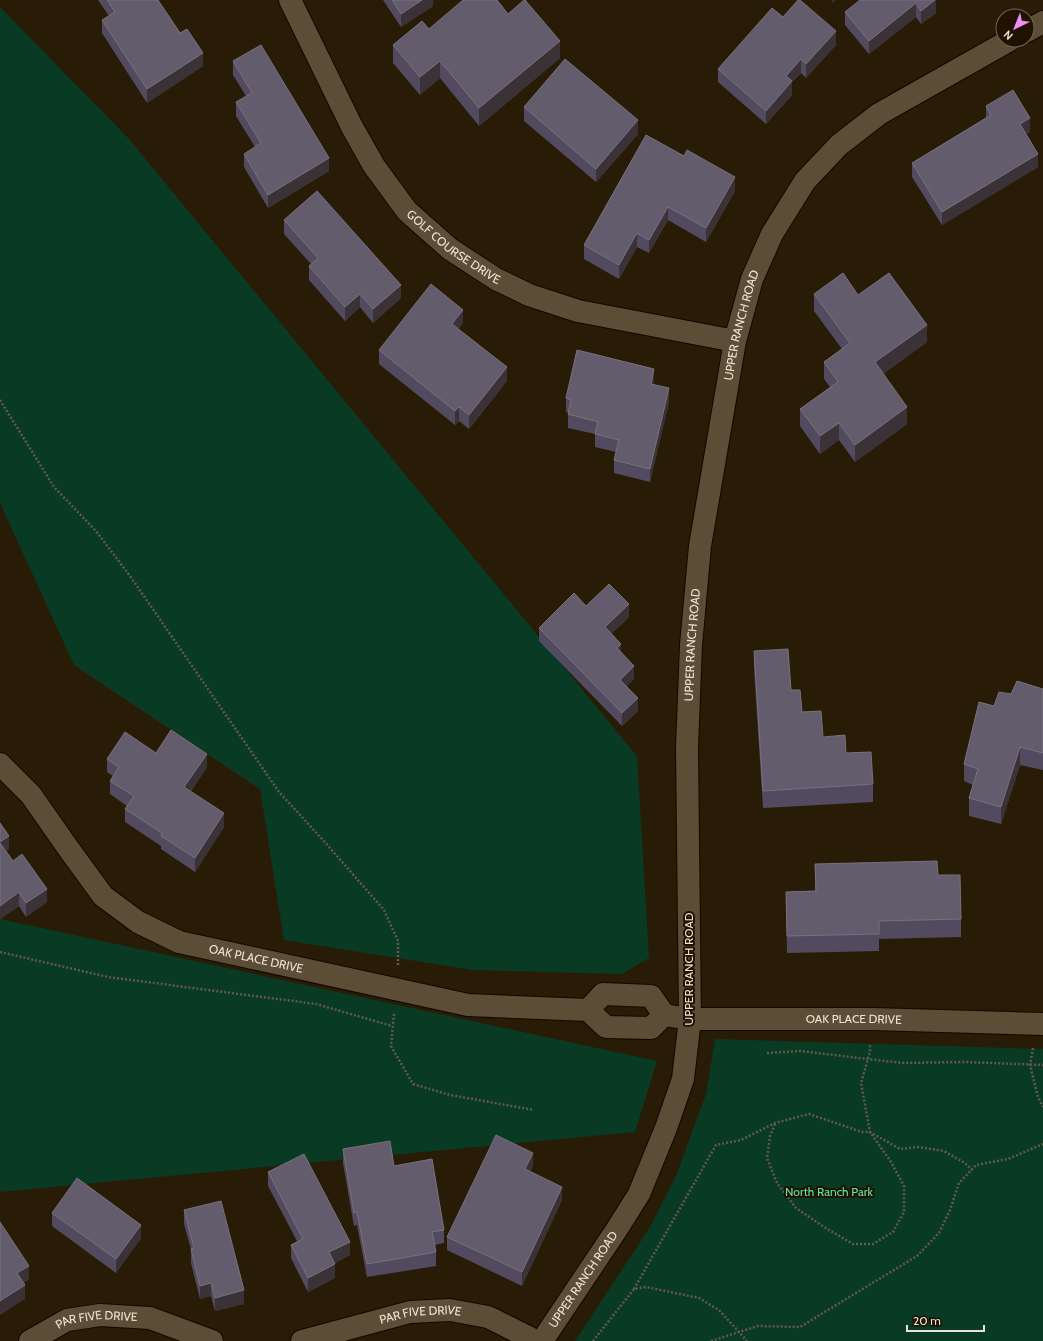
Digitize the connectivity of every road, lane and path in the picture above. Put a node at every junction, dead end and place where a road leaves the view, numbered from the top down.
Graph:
1 (290, 0) edge
2 (996, 48) edge
3 (735, 341) junction
4 (0, 400) edge
5 (0, 764) edge
6 (0, 952) edge
7 (398, 990) junction
8 (588, 1010) junction
9 (664, 1015) junction
10 (690, 1019) junction
11 (872, 1019) junction
12 (1040, 1025) edge
13 (392, 1026) junction
14 (766, 1053) dead end
15 (868, 1059) junction
16 (1030, 1065) junction
17 (1043, 1065) edge
18 (1043, 1107) edge
19 (534, 1110) dead end
20 (776, 1123) junction
21 (870, 1132) junction
22 (1043, 1144) edge
23 (972, 1170) junction
24 (634, 1289) junction
25 (740, 1332) junction
26 (30, 1341) edge
27 (212, 1341) edge
28 (302, 1341) edge
29 (536, 1341) edge
30 (542, 1341) edge
31 (593, 1341) edge
32 (711, 1341) edge
33 (747, 1341) edge

1 - 3 street, GOLF COURSE DRIVE
2 - 3 street, UPPER RANCH ROAD
3 - 10 street, UPPER RANCH ROAD
4 - 7 path
5 - 7 street, OAK PLACE DRIVE
6 - 13 path
7 - 8 street, OAK PLACE DRIVE
7 - 13 path
8 - 9 street
8 - 9 street
9 - 10 street, OAK PLACE DRIVE
10 - 11 street, OAK PLACE DRIVE
10 - 30 street, UPPER RANCH ROAD
11 - 12 street, OAK PLACE DRIVE
11 - 15 path
12 - 16 path
13 - 19 path
14 - 15 path
15 - 16 path
15 - 21 path
16 - 17 path
16 - 18 path
20 - 21 path
20 - 21 path
20 - 24 path
21 - 23 path
22 - 23 path
23 - 25 path
24 - 25 path
24 - 31 path
25 - 32 path
25 - 33 path
26 - 27 street, PAR FIVE DRIVE
28 - 29 street, PAR FIVE DRIVE

